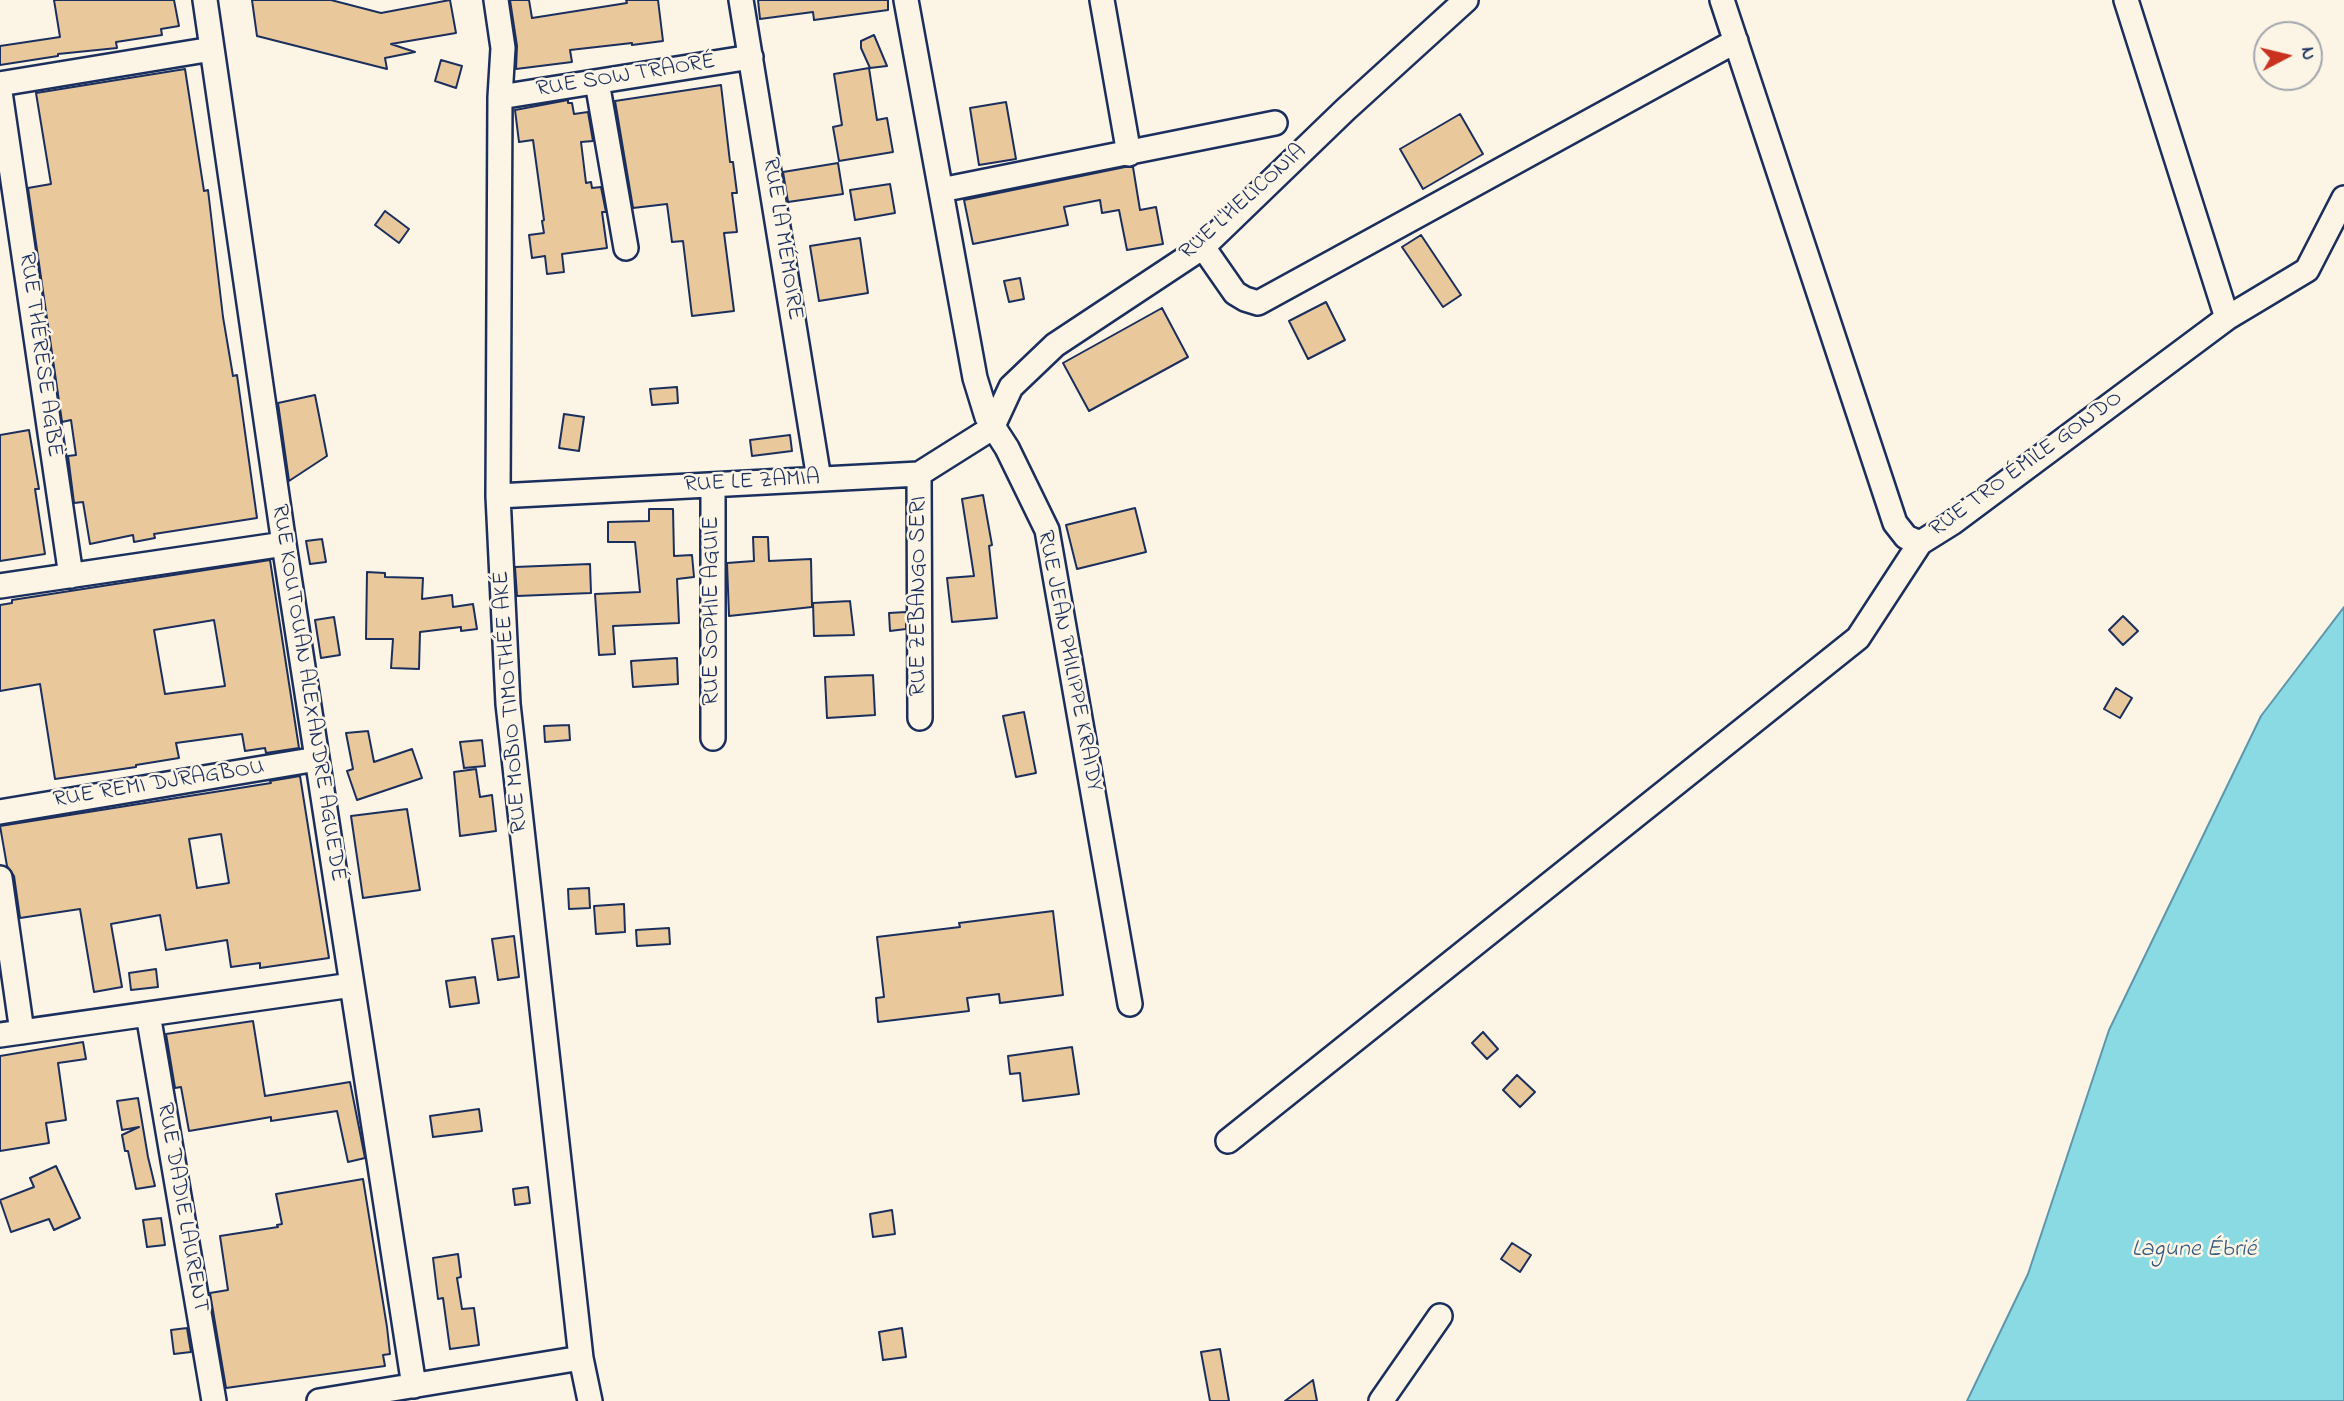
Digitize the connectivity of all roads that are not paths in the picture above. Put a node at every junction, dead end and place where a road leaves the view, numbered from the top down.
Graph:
1 (205, 0) edge
2 (496, 0) edge
3 (741, 0) edge
4 (906, 0) edge
5 (1102, 0) edge
6 (1722, 0) edge
7 (2126, 0) edge
8 (1456, 3) edge
9 (1737, 41) junction
10 (212, 49) junction
11 (751, 57) junction
12 (597, 82) junction
13 (0, 84) edge
14 (0, 92) edge
15 (500, 97) junction
16 (1275, 123) dead end
17 (1129, 154) junction
18 (941, 190) junction
19 (2344, 198) edge
20 (1203, 247) junction
21 (626, 248) dead end
22 (2227, 318) junction
23 (992, 428) junction
24 (919, 474) junction
25 (819, 479) junction
26 (713, 485) junction
27 (498, 496) junction
28 (1920, 542) junction
29 (284, 544) junction
30 (71, 576) junction
31 (0, 586) edge
32 (920, 718) dead end
33 (713, 738) dead end
34 (317, 759) junction
35 (0, 812) edge
36 (0, 878) edge
37 (352, 985) junction
38 (1130, 1004) dead end
39 (148, 1014) junction
40 (11, 1034) edge
41 (1228, 1141) dead end
42 (1440, 1316) dead end
43 (581, 1359) junction
44 (414, 1386) junction
45 (214, 1401) edge
46 (319, 1401) edge
47 (590, 1401) edge
48 (1381, 1401) edge

1 - 10 street, RUE KOUTOUAN ALEXANDRE AGUEDÉ
2 - 15 street, RUE MOBIO TIMOTHÉE AKÉ
3 - 11 street, RUE LA MÉMOIRE
4 - 18 street, RUE JEAN PHILIPPE KRAIDY
5 - 17 street
6 - 9 street, RUE TRO ÉMILE GONDO
7 - 22 street
8 - 20 street, RUE L'HELICONIA
9 - 20 street
9 - 28 street, RUE TRO ÉMILE GONDO
10 - 13 street
10 - 29 street, RUE KOUTOUAN ALEXANDRE AGUEDÉ
11 - 12 street, RUE SOW TRAORÉ
11 - 25 street, RUE LA MÉMOIRE
12 - 15 street, RUE SOW TRAORÉ
12 - 21 street
14 - 30 street, RUE THÉRÈSE AGBÈ
15 - 27 street, RUE MOBIO TIMOTHÉE AKÉ
16 - 17 street, RUE L'HELICONIA
17 - 18 street, RUE L'HELICONIA
18 - 23 street, RUE JEAN PHILIPPE KRAIDY
19 - 22 street, RUE TRO ÉMILE GONDO
20 - 23 street, RUE L'HELICONIA
22 - 28 street, RUE TRO ÉMILE GONDO
23 - 24 street, RUE LE ZAMIA
23 - 38 street, RUE JEAN PHILIPPE KRAIDY
24 - 25 street, RUE LE ZAMIA
24 - 32 street, RUE ZEBANGO SERI
25 - 26 street, RUE LE ZAMIA
26 - 27 street, RUE LE ZAMIA
26 - 33 street, RUE SOPHIE AGUIE
27 - 43 street, RUE MOBIO TIMOTHÉE AKÉ
28 - 41 street
29 - 30 street
29 - 34 street, RUE KOUTOUAN ALEXANDRE AGUEDÉ
30 - 31 street
34 - 35 street, RUE REMI DJRAGBOU
34 - 37 street, RUE KOUTOUAN ALEXANDRE AGUEDÉ
36 - 40 street
37 - 39 street
37 - 44 street, RUE KOUTOUAN ALEXANDRE AGUEDÉ
39 - 40 street
39 - 45 street, RUE DADIE LAURENT
42 - 48 street
43 - 44 street
43 - 47 street, RUE MOBIO TIMOTHÉE AKÉ
44 - 46 street

